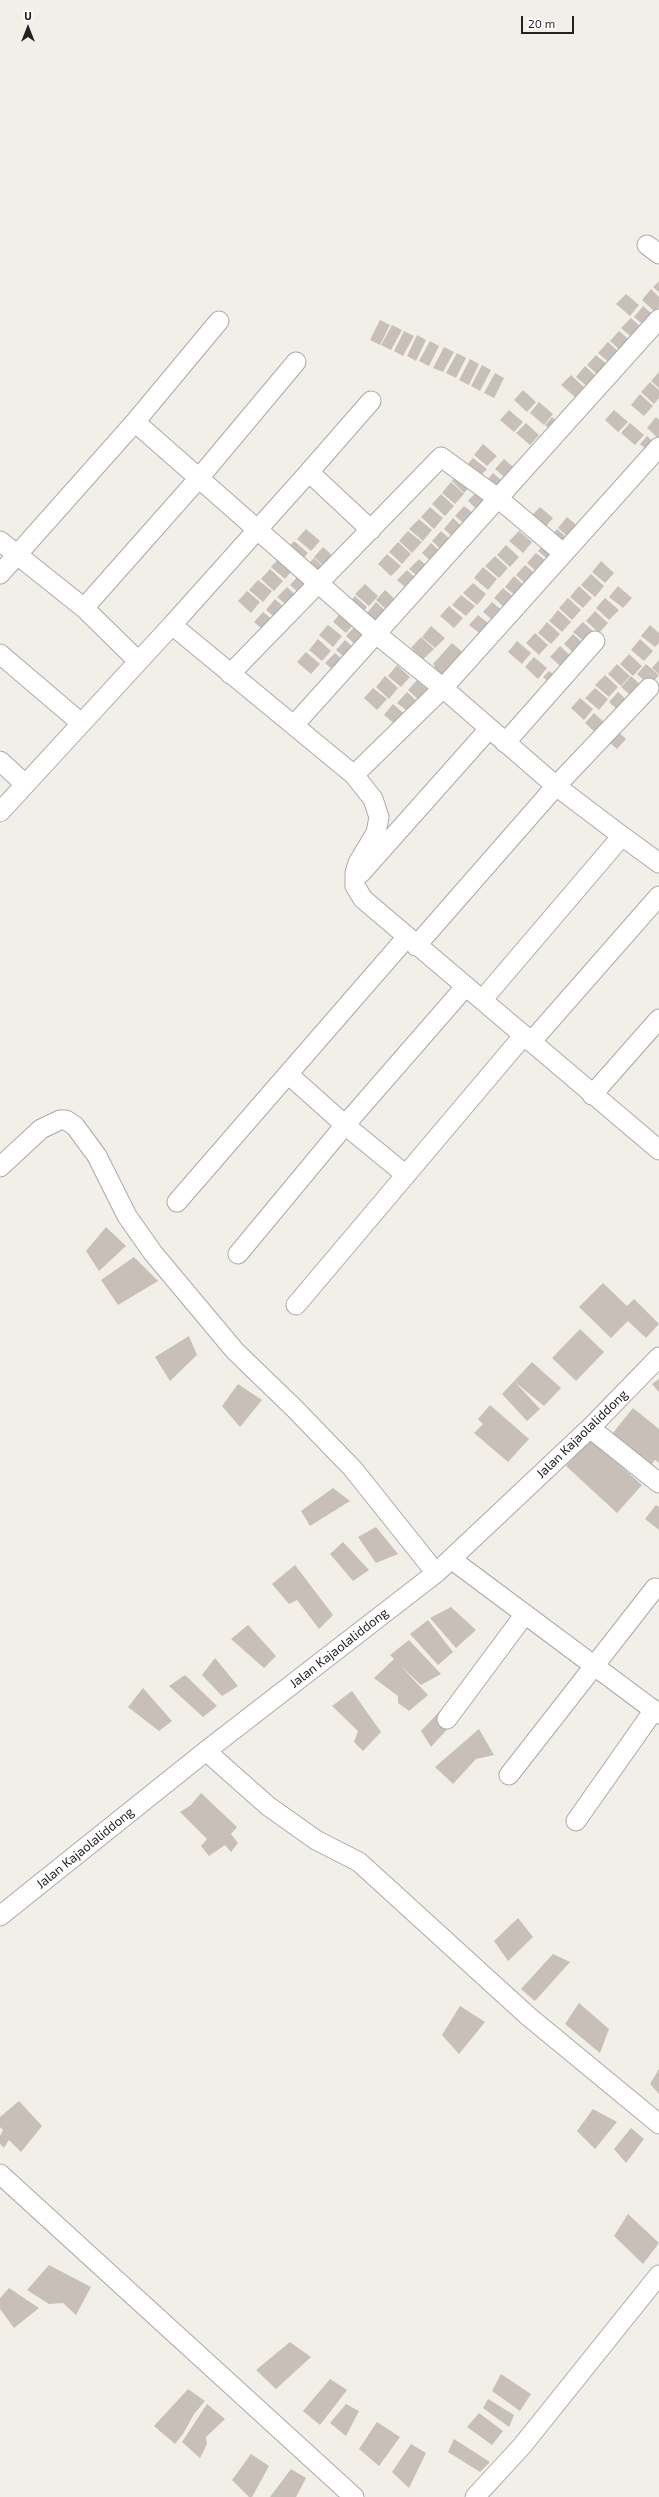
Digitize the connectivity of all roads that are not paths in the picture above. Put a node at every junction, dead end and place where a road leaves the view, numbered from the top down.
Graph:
1 (659, 319) edge
2 (219, 321) dead end
3 (296, 362) dead end
4 (370, 401) dead end
5 (135, 422) junction
6 (659, 447) edge
7 (309, 472) junction
8 (199, 478) junction
9 (499, 499) junction
10 (257, 530) junction
11 (370, 530) junction
12 (0, 541) edge
13 (563, 553) junction
14 (17, 555) junction
15 (0, 574) edge
16 (318, 584) junction
17 (84, 608) junction
18 (172, 624) junction
19 (375, 633) junction
20 (595, 641) dead end
21 (0, 654) edge
22 (138, 661) junction
23 (230, 674) junction
24 (443, 688) junction
25 (649, 688) dead end
26 (81, 723) junction
27 (294, 725) junction
28 (489, 729) junction
29 (505, 743) junction
30 (0, 761) edge
31 (354, 776) junction
32 (25, 784) junction
33 (556, 786) junction
34 (0, 812) edge
35 (622, 836) junction
36 (659, 863) edge
37 (355, 880) junction
38 (659, 896) edge
39 (412, 941) junction
40 (466, 986) junction
41 (483, 999) junction
42 (659, 1019) edge
43 (528, 1038) junction
44 (288, 1074) junction
45 (592, 1095) junction
46 (345, 1125) junction
47 (659, 1150) edge
48 (0, 1167) edge
49 (406, 1175) junction
50 (177, 1202) dead end
51 (238, 1254) dead end
52 (296, 1305) dead end
53 (659, 1357) edge
54 (590, 1428) junction
55 (659, 1483) edge
56 (451, 1559) junction
57 (436, 1573) junction
58 (655, 1588) dead end
59 (525, 1614) junction
60 (593, 1665) junction
61 (656, 1712) edge
62 (447, 1719) dead end
63 (206, 1751) junction
64 (509, 1775) dead end
65 (576, 1821) dead end
66 (0, 1916) edge
67 (659, 2124) edge
68 (0, 2174) edge
69 (659, 2275) edge
70 (354, 2497) edge
71 (475, 2497) edge

1 - 9 street
2 - 5 street
3 - 8 street
4 - 7 street
5 - 8 street
5 - 14 street
6 - 13 street
7 - 10 street
7 - 11 street
8 - 10 street
8 - 17 street
9 - 11 street
9 - 13 street
9 - 19 street
10 - 16 street
10 - 18 street
11 - 16 street
12 - 14 street
13 - 24 street
14 - 15 street
14 - 17 street
16 - 19 street
16 - 23 street
17 - 22 street
18 - 22 street
18 - 23 street
19 - 24 street
19 - 27 street
20 - 29 street
21 - 26 street
22 - 26 street
23 - 27 street
24 - 28 street
24 - 31 street
25 - 33 street
26 - 32 street
27 - 31 street
28 - 29 street
28 - 37 street
29 - 33 street
30 - 32 street
31 - 37 street
32 - 34 street
33 - 35 street
33 - 39 street
35 - 36 street
35 - 41 street
37 - 39 street
38 - 43 street
39 - 40 street
39 - 44 street
40 - 41 street
40 - 46 street
41 - 43 street
42 - 45 street
43 - 45 street
43 - 49 street
44 - 46 street
44 - 50 street
45 - 47 street
46 - 49 street
46 - 51 street
48 - 57 street
49 - 52 street
53 - 54 street, Jalan Kajaolaliddong
54 - 55 street
54 - 56 street, Jalan Kajaolaliddong
56 - 57 street, Jalan Kajaolaliddong
56 - 59 street
57 - 63 street, Jalan Kajaolaliddong
58 - 60 street
59 - 60 street
59 - 62 street
60 - 61 street
60 - 64 street
61 - 65 street
63 - 66 street, Jalan Kajaolaliddong
63 - 67 street
68 - 70 street
69 - 71 street

